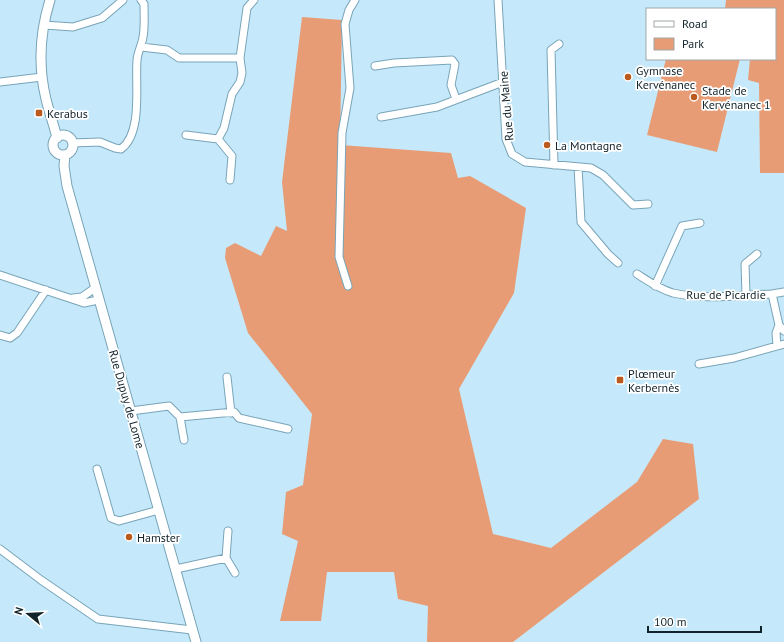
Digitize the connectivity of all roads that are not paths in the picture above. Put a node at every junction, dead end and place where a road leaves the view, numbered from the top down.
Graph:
1 (50, 0) edge
2 (122, 0) edge
3 (141, 0) edge
4 (254, 0) edge
5 (355, 0) edge
6 (498, 0) edge
7 (44, 25) junction
8 (559, 44) dead end
9 (141, 47) junction
10 (240, 58) junction
11 (374, 66) dead end
12 (42, 77) junction
13 (0, 82) edge
14 (503, 82) junction
15 (456, 98) junction
16 (381, 117) dead end
17 (186, 135) dead end
18 (57, 138) junction
19 (218, 139) junction
20 (72, 143) junction
21 (65, 155) junction
22 (554, 165) junction
23 (578, 167) junction
24 (230, 180) dead end
25 (648, 204) dead end
26 (700, 224) dead end
27 (757, 254) dead end
28 (618, 263) dead end
29 (637, 274) dead end
30 (0, 275) edge
31 (348, 286) dead end
32 (655, 286) junction
33 (95, 288) junction
34 (46, 290) junction
35 (784, 292) edge
36 (772, 294) junction
37 (746, 295) junction
38 (71, 298) junction
39 (98, 300) junction
40 (779, 325) junction
41 (784, 331) edge
42 (0, 335) edge
43 (780, 345) edge
44 (699, 364) dead end
45 (227, 377) dead end
46 (131, 411) junction
47 (230, 413) junction
48 (180, 417) junction
49 (288, 429) dead end
50 (184, 440) dead end
51 (97, 468) dead end
52 (159, 510) junction
53 (228, 531) dead end
54 (0, 549) edge
55 (226, 558) junction
56 (176, 569) junction
57 (235, 573) dead end
58 (192, 630) junction
59 (196, 642) edge

1 - 7 street
2 - 7 street
3 - 9 street
4 - 10 street
5 - 31 street
6 - 14 street, Rue du Maine
7 - 12 street
8 - 22 street
9 - 10 street
9 - 20 street
10 - 19 street
11 - 15 street
12 - 13 street
12 - 18 street
14 - 15 street
14 - 22 street, Rue du Maine
15 - 16 street
17 - 19 street
18 - 20 street
18 - 21 street
19 - 24 street
20 - 21 street
21 - 33 street, Rue Dupuy de Lome
22 - 23 street, Rue du Maine
23 - 25 street, Rue du Maine
23 - 28 street
26 - 32 street
27 - 37 street
29 - 32 street, Rue de Picardie
30 - 34 street
32 - 37 street, Rue de Picardie
33 - 38 street
33 - 39 street, Rue Dupuy de Lome
34 - 38 street
34 - 42 street
35 - 36 street, Rue de Picardie
36 - 37 street, Rue de Picardie
36 - 40 street
38 - 39 street
39 - 46 street, Rue Dupuy de Lome
40 - 41 street
40 - 43 street
43 - 44 street
45 - 47 street
46 - 48 street
46 - 52 street, Rue Dupuy de Lome
47 - 48 street
47 - 49 street
48 - 50 street
51 - 52 street
52 - 56 street, Rue Dupuy de Lome
53 - 55 street
54 - 58 street
55 - 56 street
55 - 57 street
56 - 58 street, Rue Dupuy de Lome
58 - 59 street, Rue Dupuy de Lome

